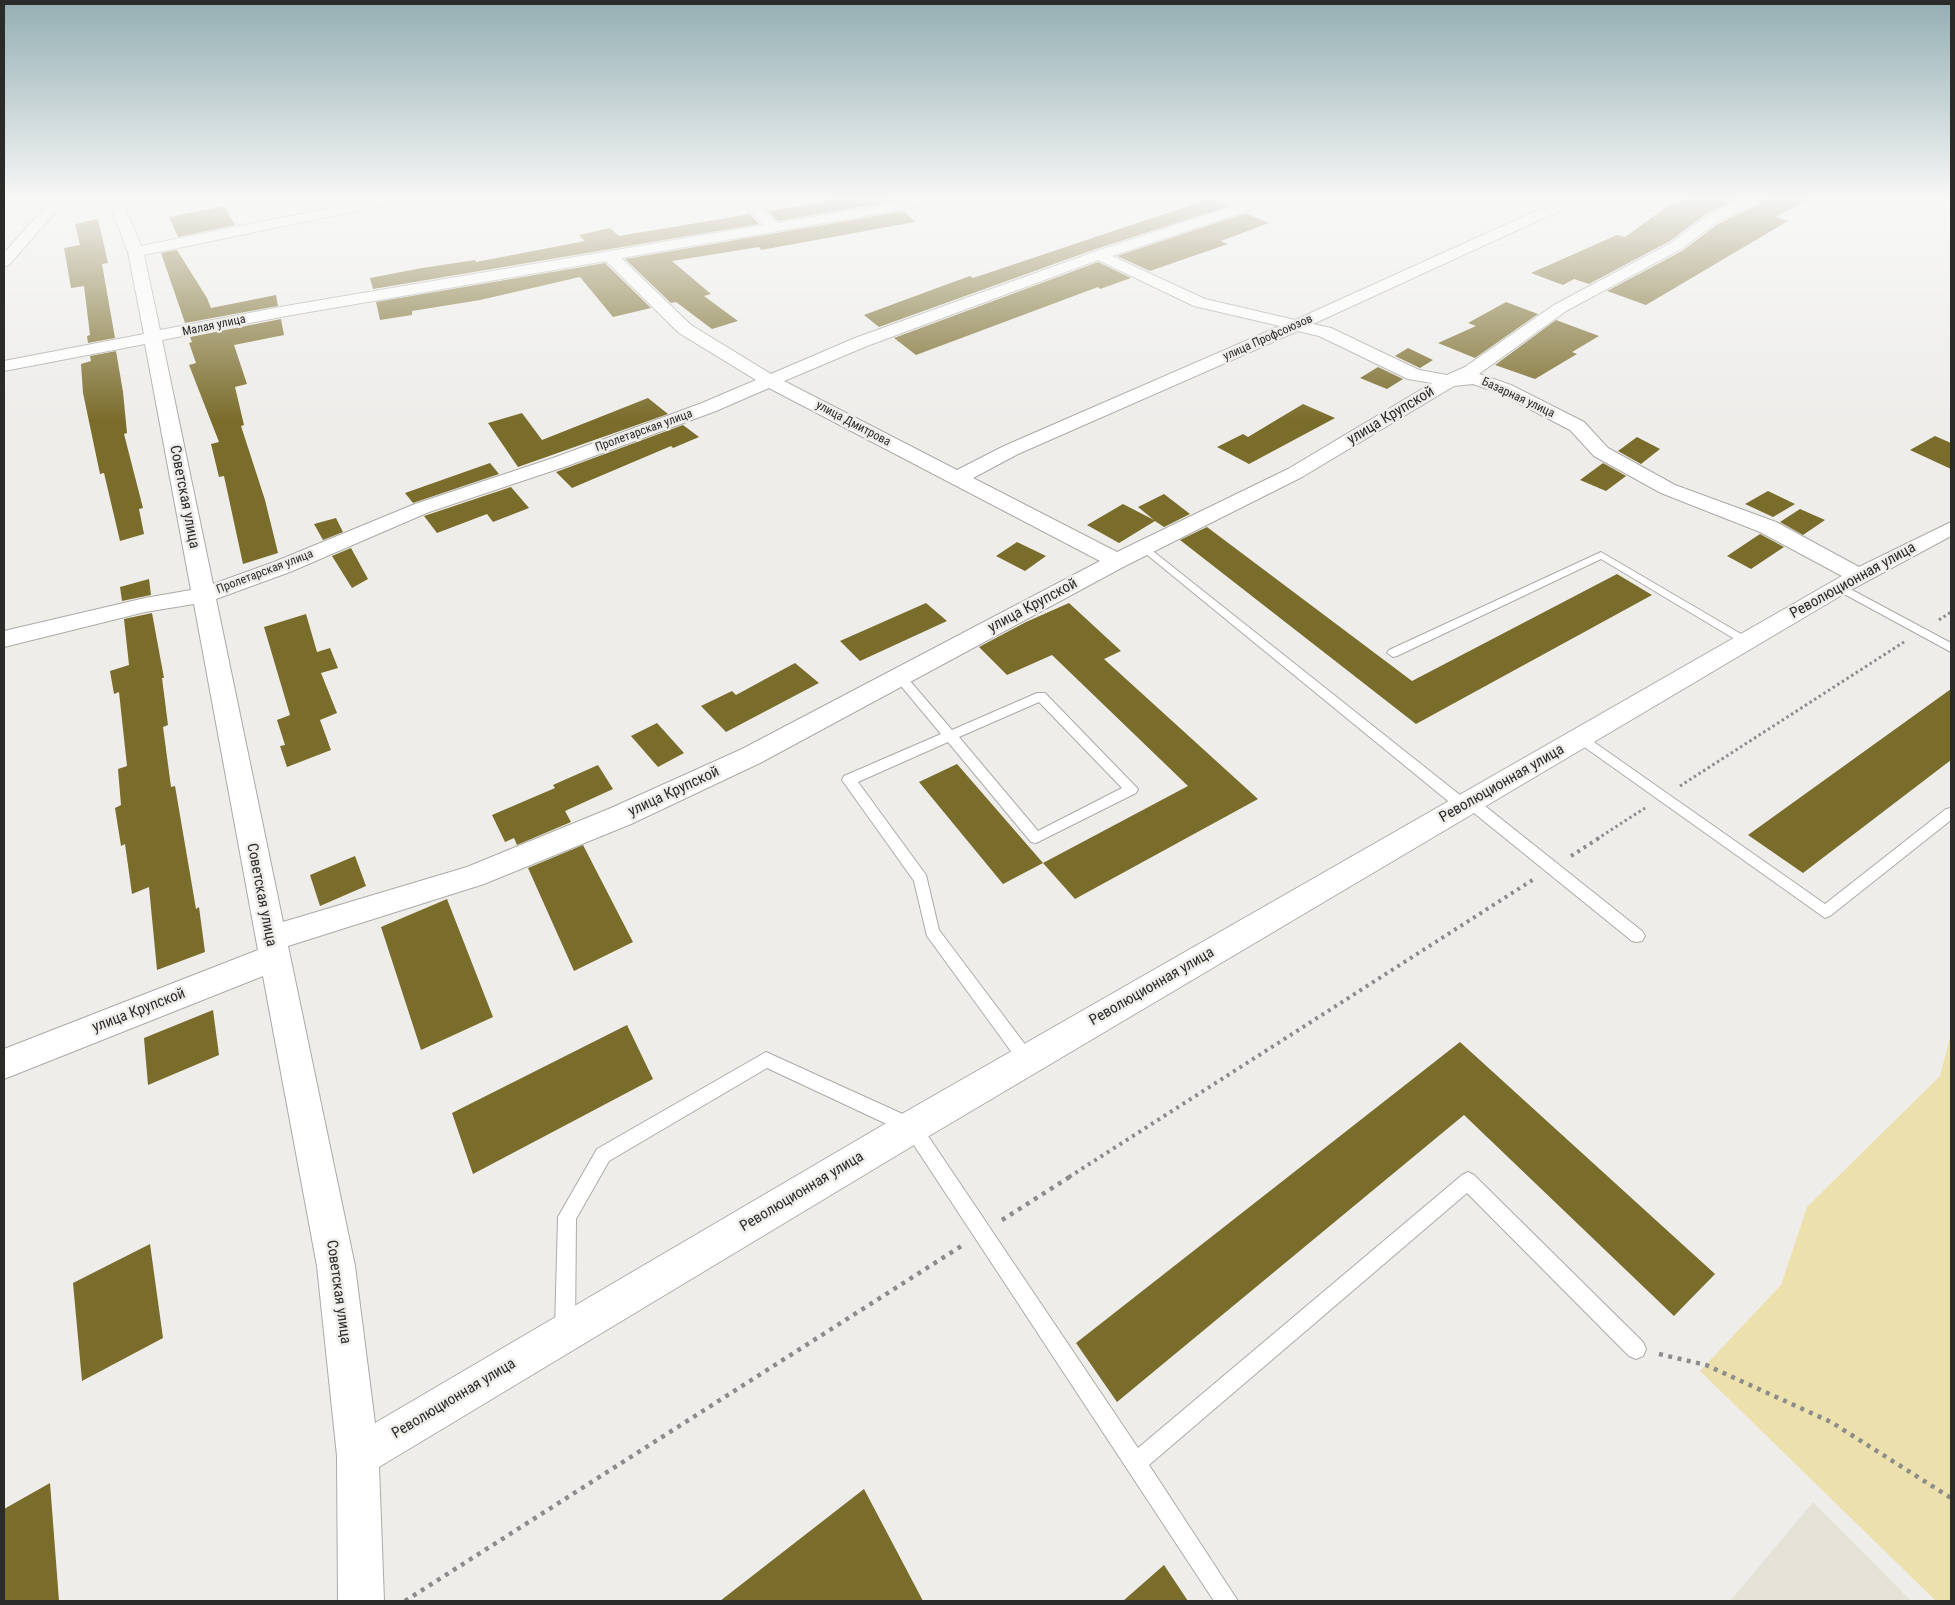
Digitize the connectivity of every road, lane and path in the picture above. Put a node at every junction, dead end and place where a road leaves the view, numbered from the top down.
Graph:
1 (139, 271) edge
2 (522, 271) edge
3 (625, 271) edge
4 (1056, 271) edge
5 (1132, 271) edge
6 (1416, 271) edge
7 (1629, 271) edge
8 (1295, 326) junction
9 (152, 339) junction
10 (4, 366) edge
11 (1449, 381) junction
12 (772, 382) junction
13 (956, 479) junction
14 (1951, 528) edge
15 (1144, 547) junction
16 (1117, 561) junction
17 (1848, 582) junction
18 (204, 595) junction
19 (1951, 612) edge
20 (1920, 632) junction
21 (4, 639) edge
22 (1747, 641) junction
23 (1951, 648) edge
24 (1393, 653) dead end
25 (900, 677) junction
26 (950, 736) junction
27 (1581, 738) junction
28 (1662, 797) junction
29 (1467, 804) junction
30 (1951, 813) edge
31 (1552, 868) junction
32 (1637, 936) dead end
33 (272, 949) junction
34 (1027, 1060) junction
35 (4, 1064) edge
36 (912, 1127) junction
37 (983, 1233) junction
38 (565, 1334) junction
39 (1636, 1348) joint
40 (358, 1456) junction
41 (1136, 1463) junction
42 (1951, 1498) edge
43 (362, 1601) edge
44 (405, 1601) edge
45 (1228, 1601) edge

1 - 9 street, Советская улица
2 - 9 street, Малая улица
3 - 12 street, улица Дмитрова
4 - 12 street, Пролетарская улица
5 - 8 street, Базарная улица
6 - 8 street, улица Профсоюзов
7 - 11 street, улица Крупской
8 - 11 street, Базарная улица
8 - 13 street, улица Профсоюзов
9 - 10 street, Малая улица
9 - 18 street, Советская улица
11 - 15 street, улица Крупской
11 - 17 street, Базарная улица
12 - 13 street, улица Дмитрова
12 - 18 street, Пролетарская улица
13 - 16 street, улица Дмитрова
14 - 17 street, Революционная улица
15 - 16 street, улица Крупской
15 - 29 lane
16 - 25 street, улица Крупской
17 - 20 lane
17 - 22 street, Революционная улица
18 - 21 street, Пролетарская улица
18 - 33 street, Советская улица
19 - 20 path
20 - 23 lane
20 - 28 path
22 - 24 lane
22 - 27 street, Революционная улица
25 - 26 lane
25 - 33 street, улица Крупской
26 - 26 lane
26 - 34 lane
27 - 28 lane
27 - 29 street, Революционная улица
28 - 30 lane
28 - 31 path
29 - 31 lane
29 - 34 street, Революционная улица
31 - 32 lane
31 - 37 path
33 - 35 street, улица Крупской
33 - 40 street, Советская улица
34 - 36 street, Революционная улица
36 - 37 lane
36 - 38 street, Революционная улица
36 - 38 lane
37 - 41 lane
37 - 44 path
38 - 40 street, Революционная улица
39 - 41 lane
39 - 42 path
40 - 43 street, Советская улица
41 - 45 lane

